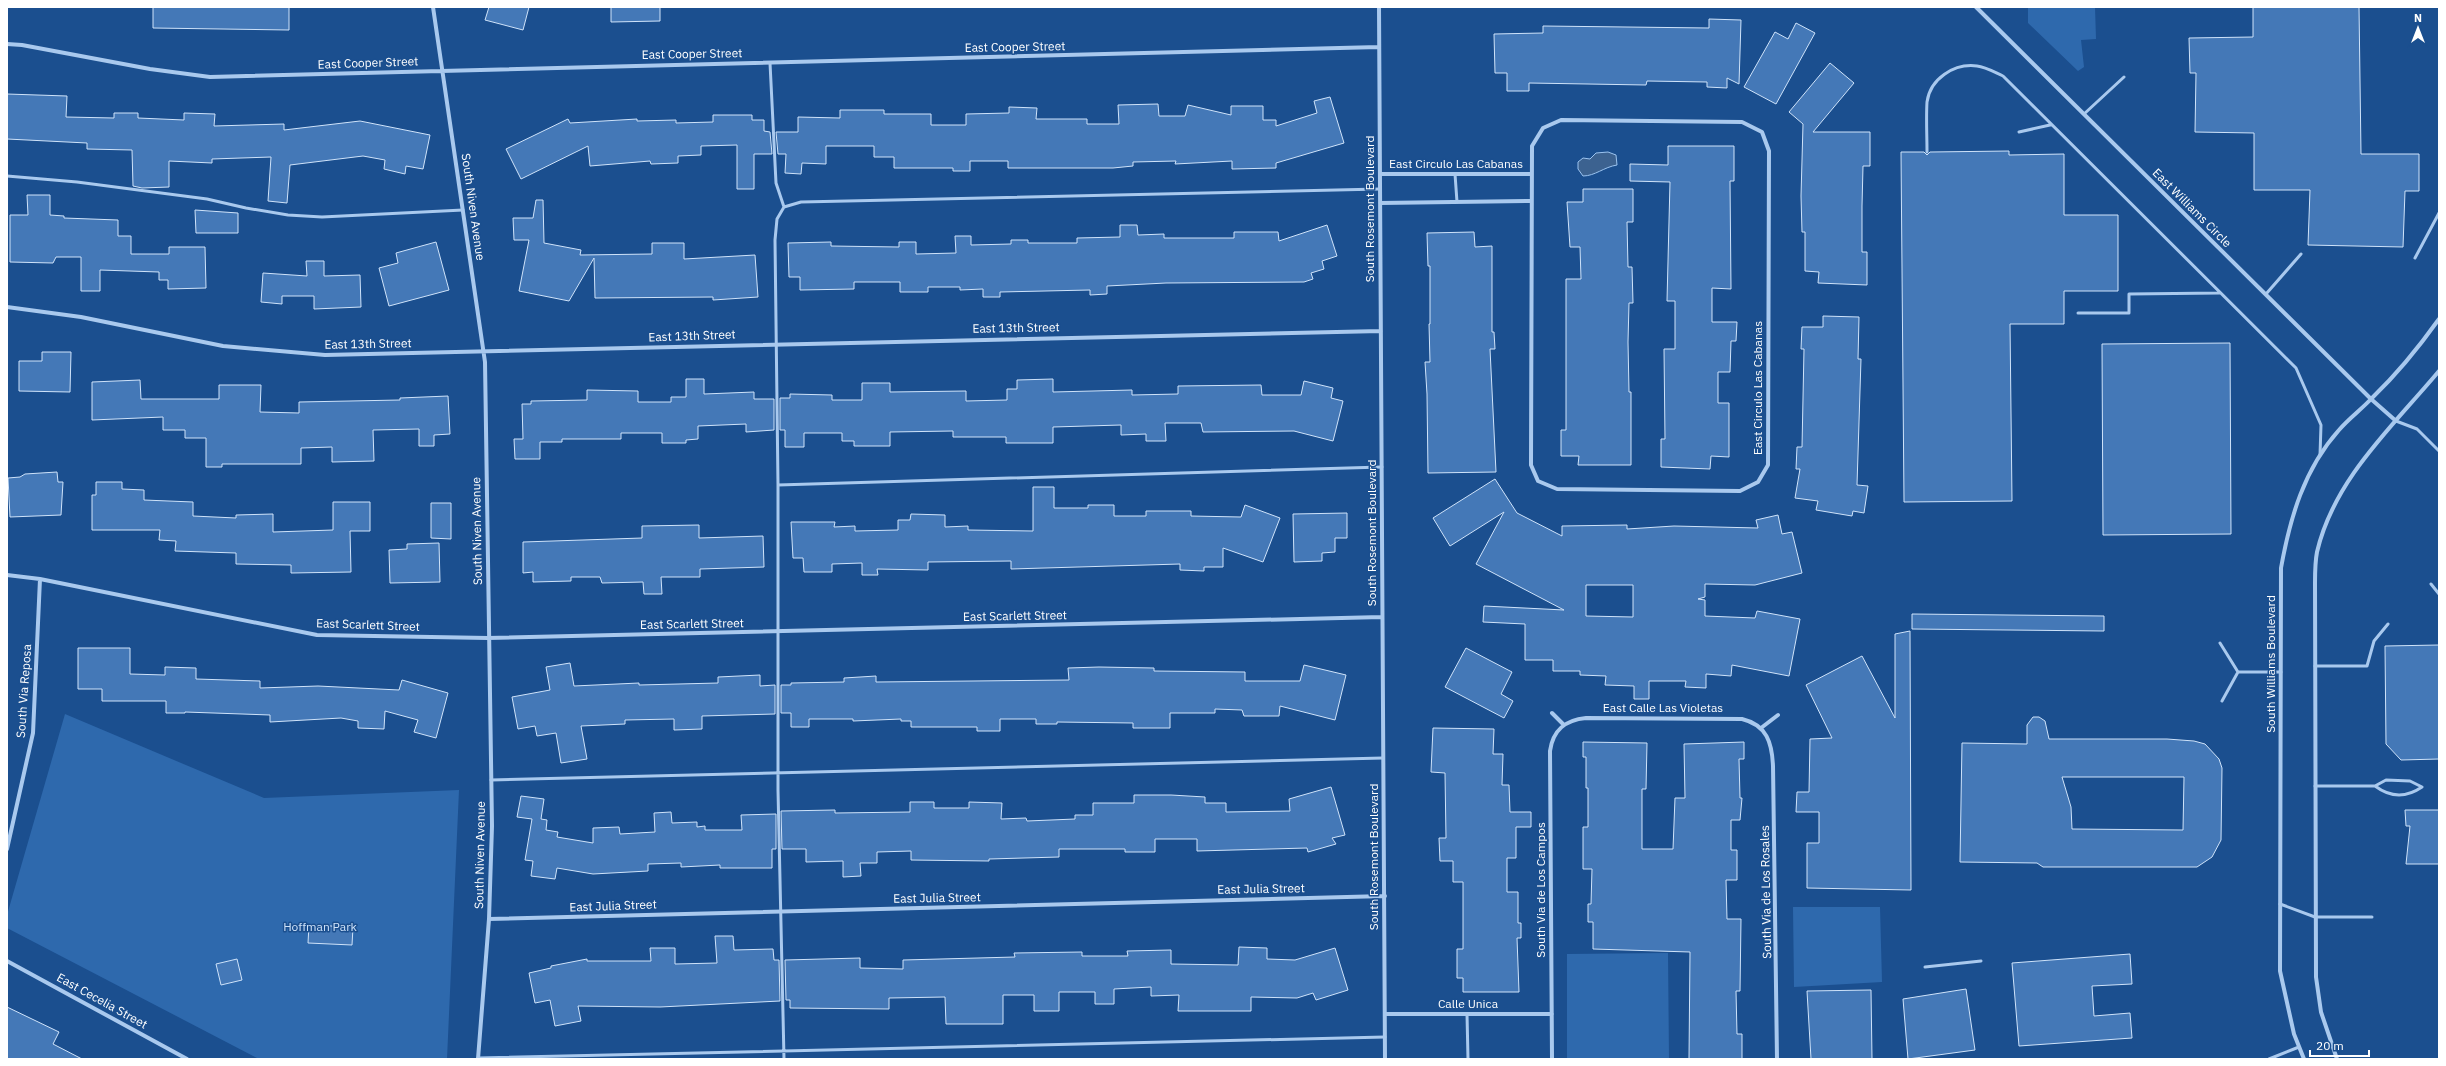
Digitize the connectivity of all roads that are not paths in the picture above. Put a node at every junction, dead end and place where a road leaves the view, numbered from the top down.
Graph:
1 (433, 7) edge
2 (1379, 7) edge
3 (1976, 7) edge
4 (7, 44) edge
5 (1379, 47) junction
6 (770, 63) junction
7 (444, 70) junction
8 (2124, 77) dead end
9 (2084, 114) junction
10 (2050, 124) junction
11 (2019, 132) dead end
12 (1927, 152) dead end
13 (1380, 174) junction
14 (1455, 174) junction
15 (1531, 174) junction
16 (7, 176) edge
17 (1380, 189) junction
18 (1531, 201) junction
19 (1456, 202) junction
20 (1380, 203) junction
21 (784, 207) junction
22 (463, 210) junction
23 (2439, 213) edge
24 (2301, 254) dead end
25 (2414, 258) dead end
26 (2220, 292) junction
27 (2266, 294) junction
28 (7, 307) edge
29 (2078, 314) dead end
30 (2439, 319) edge
31 (1381, 331) junction
32 (776, 344) junction
33 (484, 352) junction
34 (2439, 371) edge
35 (2371, 399) junction
36 (2396, 421) junction
37 (2439, 450) edge
38 (2320, 455) junction
39 (1382, 467) junction
40 (778, 485) junction
41 (7, 574) edge
42 (40, 579) junction
43 (2431, 584) dead end
44 (2439, 594) edge
45 (1382, 617) junction
46 (2388, 624) dead end
47 (778, 632) junction
48 (488, 638) junction
49 (2220, 643) dead end
50 (2315, 666) junction
51 (2238, 672) junction
52 (2281, 672) junction
53 (2222, 701) dead end
54 (1552, 713) dead end
55 (1778, 715) dead end
56 (1563, 724) junction
57 (1761, 728) junction
58 (1383, 758) junction
59 (778, 772) junction
60 (491, 780) junction
61 (2315, 786) junction
62 (2375, 786) junction
63 (7, 849) edge
64 (1385, 896) junction
65 (2280, 904) junction
66 (781, 912) junction
67 (2315, 917) junction
68 (2372, 917) dead end
69 (489, 919) junction
70 (7, 961) edge
71 (1981, 961) dead end
72 (1925, 967) dead end
73 (1385, 1014) junction
74 (1467, 1014) junction
75 (1552, 1014) junction
76 (1385, 1037) junction
77 (2299, 1047) junction
78 (784, 1051) junction
79 (478, 1058) edge
80 (187, 1059) edge
81 (784, 1059) edge
82 (1385, 1059) edge
83 (1468, 1059) edge
84 (1552, 1059) edge
85 (1777, 1059) edge
86 (2269, 1059) edge
87 (2304, 1059) edge
88 (2337, 1059) edge

1 - 7 street, South Niven Avenue
2 - 5 street, South Rosemont Boulevard
3 - 9 street, East Williams Circle
4 - 7 street, East Cooper Street
5 - 6 street, East Cooper Street
5 - 13 street, South Rosemont Boulevard
6 - 7 street, East Cooper Street
6 - 21 lane
7 - 22 street, South Niven Avenue
8 - 9 lane
9 - 27 street, East Williams Circle
10 - 11 lane
10 - 12 lane
10 - 26 lane
13 - 14 street, East Circulo Las Cabanas
13 - 17 street, South Rosemont Boulevard
14 - 15 street, East Circulo Las Cabanas
14 - 19 lane
15 - 18 street, East Circulo Las Cabanas
15 - 18 street, East Circulo Las Cabanas
16 - 22 lane
17 - 20 street, South Rosemont Boulevard
17 - 21 lane
18 - 19 street
19 - 20 street
20 - 31 street, South Rosemont Boulevard
21 - 32 lane
22 - 33 street, South Niven Avenue
23 - 25 lane
24 - 27 lane
26 - 29 lane
26 - 38 lane
27 - 35 street, East Williams Circle
28 - 33 street, East 13th Street
30 - 35 street, South Williams Boulevard
31 - 32 street, East 13th Street
31 - 39 street, South Rosemont Boulevard
32 - 33 street, East 13th Street
32 - 40 lane
33 - 48 street, South Niven Avenue
34 - 36 street
35 - 36 street, East Williams Circle
35 - 38 street, South Williams Boulevard
36 - 37 lane
36 - 50 street
38 - 52 street, South Williams Boulevard
39 - 40 lane
39 - 45 street, South Rosemont Boulevard
40 - 47 lane
41 - 42 street, East Scarlett Street
42 - 48 street, East Scarlett Street
42 - 63 street, South Via Reposa
43 - 44 lane
45 - 47 street, East Scarlett Street
45 - 58 street, South Rosemont Boulevard
46 - 50 lane
47 - 48 street, East Scarlett Street
47 - 59 lane
48 - 60 street, South Niven Avenue
49 - 51 lane
50 - 61 street
51 - 52 lane
51 - 53 lane
52 - 65 street, South Williams Boulevard
54 - 56 street
55 - 57 street
56 - 57 street, East Calle Las Violetas
56 - 75 street, South Via de Los Campos
57 - 85 street, South Via de Los Rosales
58 - 59 lane
58 - 64 street, South Rosemont Boulevard
59 - 60 lane
59 - 66 lane
60 - 69 street, South Niven Avenue
61 - 62 lane
61 - 67 street
62 - 62 lane
64 - 66 street, East Julia Street
64 - 73 street, South Rosemont Boulevard
65 - 67 lane
65 - 77 street, South Williams Boulevard
66 - 69 street, East Julia Street
66 - 78 lane
67 - 68 lane
67 - 88 street
69 - 79 street, South Niven Avenue
70 - 80 street, East Cecelia Street
71 - 72 lane
73 - 74 street, Calle Unica
73 - 76 street, South Rosemont Boulevard
74 - 75 street, Calle Unica
74 - 83 lane
75 - 84 street, South Via de Los Campos
76 - 78 lane
76 - 82 street, South Rosemont Boulevard
77 - 86 lane
77 - 87 street, South Williams Boulevard
78 - 79 lane
78 - 81 lane

